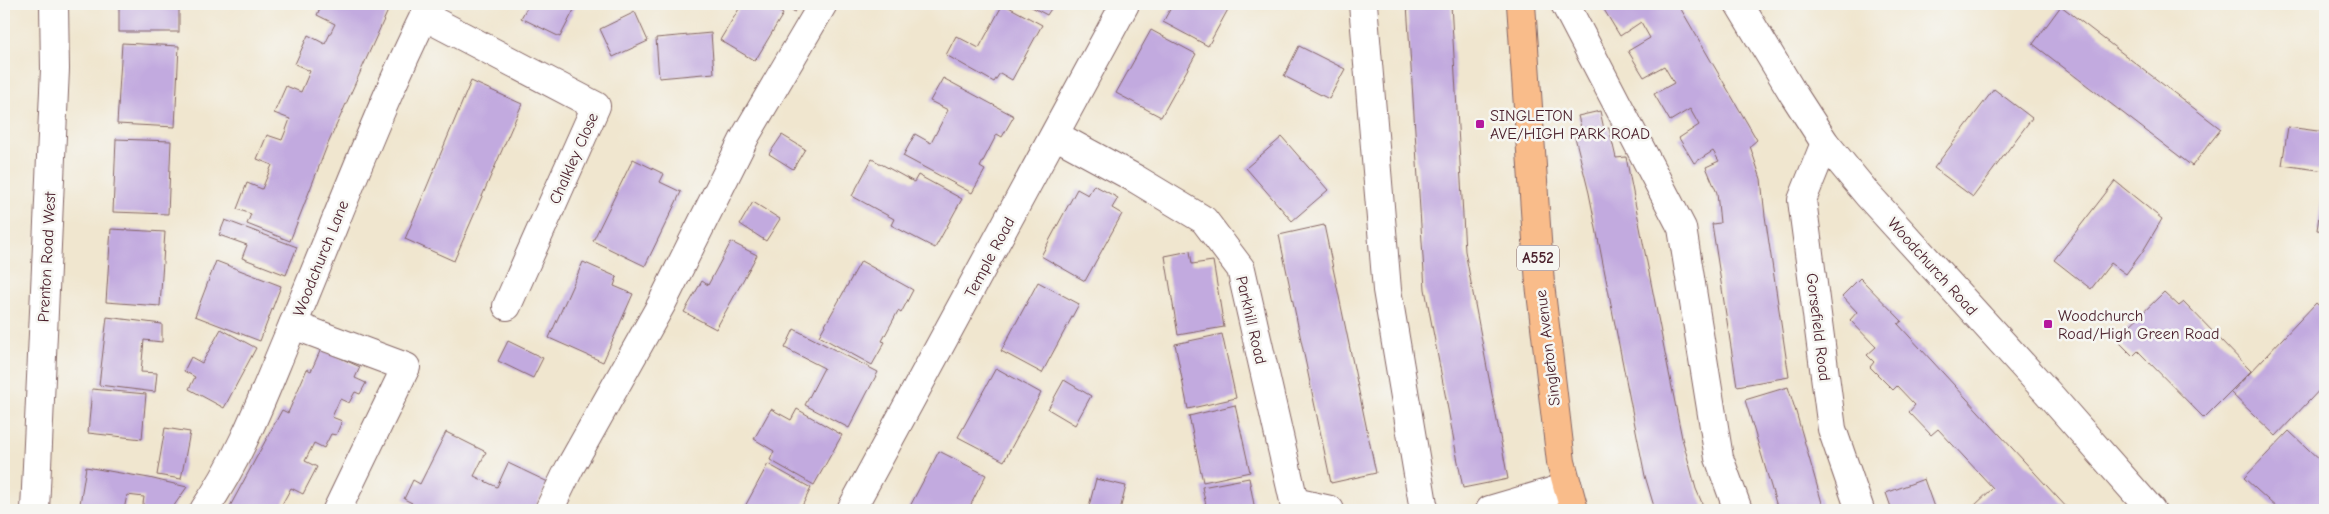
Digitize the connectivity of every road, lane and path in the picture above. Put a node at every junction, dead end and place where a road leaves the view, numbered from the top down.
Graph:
1 (54, 4) edge
2 (823, 4) edge
3 (1125, 4) edge
4 (1363, 4) edge
5 (1521, 4) edge
6 (1564, 4) edge
7 (1739, 4) edge
8 (427, 10) edge
9 (1055, 134) junction
10 (1826, 143) junction
11 (507, 306) dead end
12 (293, 325) junction
13 (1571, 498) edge
14 (1295, 506) edge
15 (35, 510) edge
16 (204, 510) edge
17 (337, 510) edge
18 (549, 510) edge
19 (851, 510) edge
20 (1330, 510) edge
21 (1424, 510) edge
22 (1490, 510) edge
23 (1738, 510) edge
24 (1860, 510) edge
25 (2151, 510) edge

1 - 15 street, Prenton Road West
2 - 18 street
3 - 9 street, Temple Road
4 - 21 street
5 - 13 highway, Singleton Avenue / A552
6 - 23 street
7 - 10 street, Woodchurch Road
8 - 11 street, Chalkley Close
8 - 12 street, Woodchurch Lane
9 - 14 street, Parkhill Road
9 - 19 street, Temple Road
10 - 24 street, Gorsefield Road
10 - 25 street, Woodchurch Road
12 - 16 street, Woodchurch Lane
12 - 17 street
13 - 22 street
14 - 20 street

